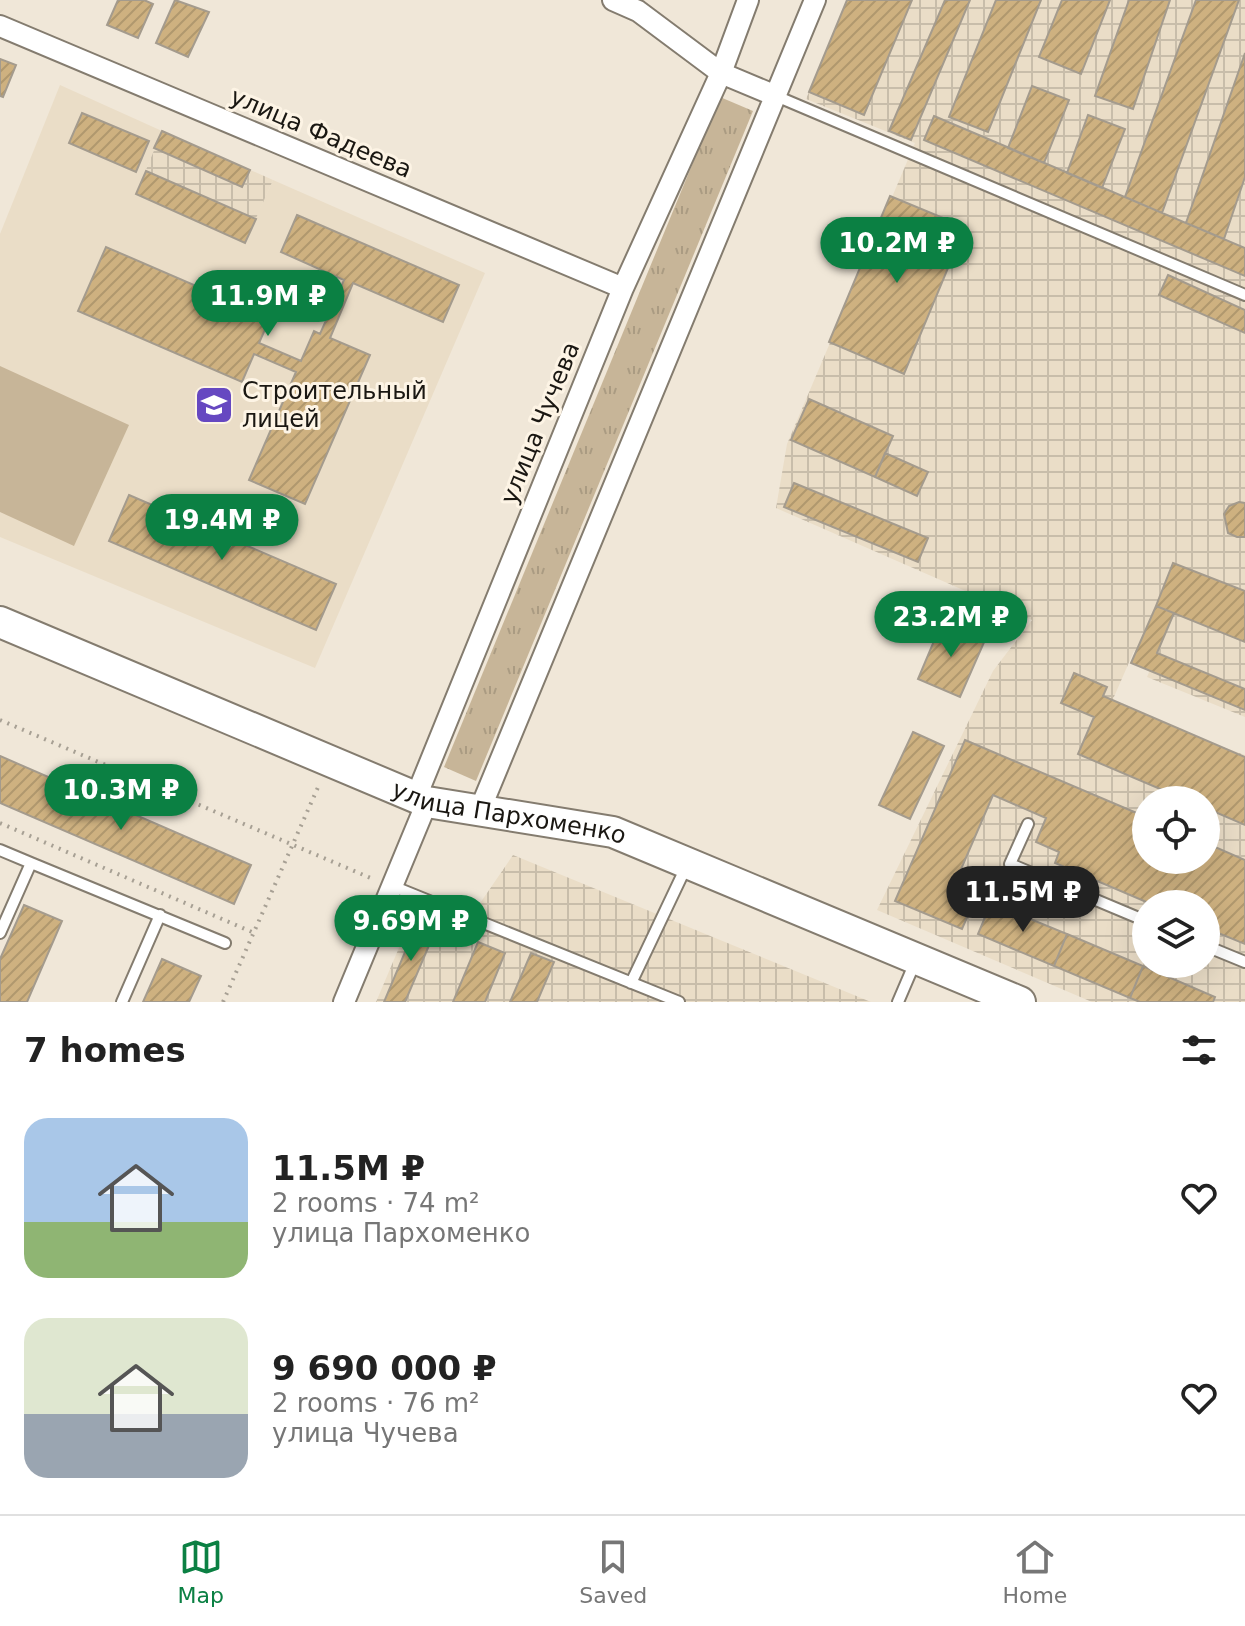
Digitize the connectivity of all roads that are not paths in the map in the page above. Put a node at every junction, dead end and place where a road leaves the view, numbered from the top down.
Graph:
1 (613, 0) edge
2 (748, 0) edge
3 (815, 0) edge
4 (0, 26) edge
5 (721, 73) junction
6 (776, 96) junction
7 (623, 288) junction
8 (1245, 295) edge
9 (0, 622) edge
10 (422, 800) junction
11 (479, 812) junction
12 (1028, 824) dead end
13 (0, 850) edge
14 (31, 863) junction
15 (688, 863) junction
16 (392, 886) junction
17 (160, 915) junction
18 (1132, 915) edge
19 (0, 933) edge
20 (225, 943) dead end
21 (1220, 952) edge
22 (917, 959) junction
23 (1245, 962) edge
24 (631, 983) junction
25 (122, 1002) edge
26 (344, 1002) edge
27 (679, 1002) edge
28 (898, 1002) edge
29 (1020, 1002) edge

1 - 5 street
2 - 5 street, улица Чучева
3 - 6 street
4 - 7 street, улица Фадеева
5 - 6 street
5 - 7 street, улица Чучева
6 - 8 lane
6 - 11 street
7 - 10 street, улица Чучева
9 - 10 street, улица Пархоменко
10 - 11 street, улица Пархоменко
10 - 16 street, улица Чучева
11 - 15 street, улица Пархоменко
12 - 18 lane
13 - 14 lane
14 - 17 lane
14 - 19 lane
15 - 22 street, улица Пархоменко
15 - 24 lane
16 - 24 lane
16 - 26 street, улица Чучева
17 - 20 lane
17 - 25 lane
21 - 23 lane
22 - 28 lane
22 - 29 street, улица Пархоменко
24 - 27 lane

